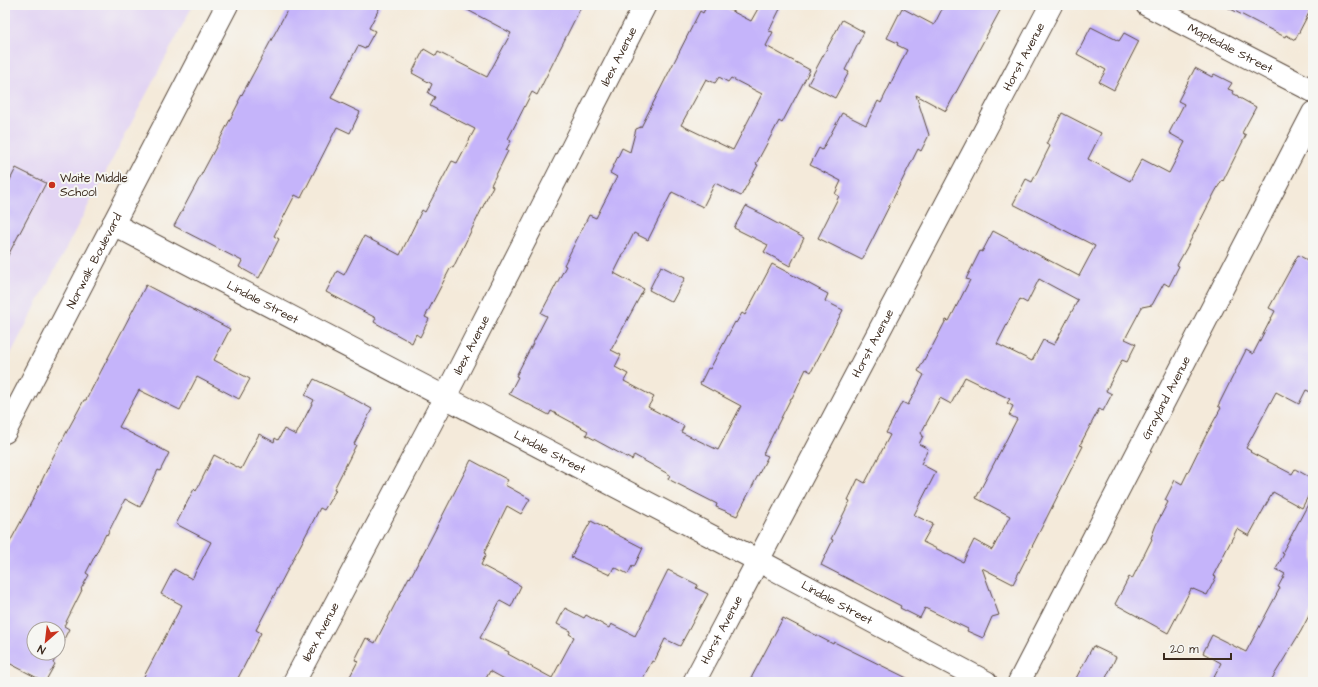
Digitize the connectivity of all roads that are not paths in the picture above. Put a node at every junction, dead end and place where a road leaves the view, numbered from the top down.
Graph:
1 (227, 5) edge
2 (645, 5) edge
3 (1051, 5) edge
4 (1147, 5) edge
5 (1313, 91) edge
6 (1313, 113) edge
7 (113, 224) junction
8 (445, 397) junction
9 (7, 422) edge
10 (759, 561) junction
11 (294, 682) edge
12 (694, 682) edge
13 (986, 682) edge
14 (1019, 682) edge

1 - 7 street, Norwalk Boulevard
2 - 8 street, Ibex Avenue
3 - 10 street, Horst Avenue
4 - 5 street, Mapledale Street
6 - 14 street, Grayland Avenue
7 - 8 street, Lindale Street
7 - 9 street, Norwalk Boulevard
8 - 10 street, Lindale Street
8 - 11 street, Ibex Avenue
10 - 12 street, Horst Avenue
10 - 13 street, Lindale Street

